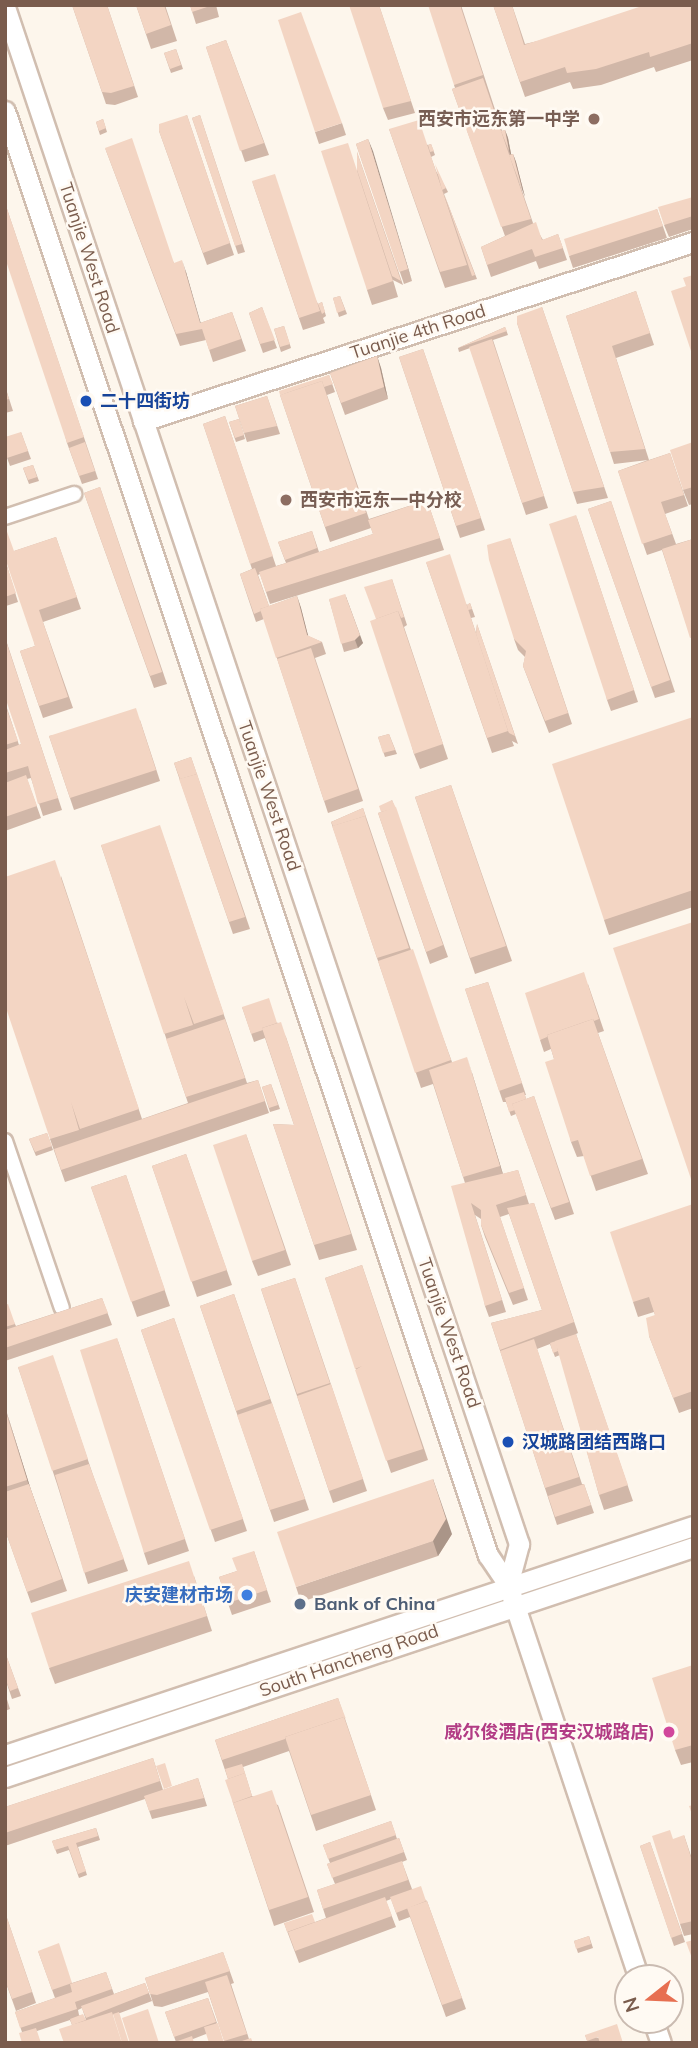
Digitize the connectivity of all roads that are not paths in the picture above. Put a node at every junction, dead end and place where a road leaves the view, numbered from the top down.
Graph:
1 (5, 7) edge
2 (5, 111) edge
3 (693, 242) edge
4 (143, 421) junction
5 (74, 494) dead end
6 (5, 517) edge
7 (5, 1141) edge
8 (62, 1308) edge
9 (693, 1526) edge
10 (693, 1547) edge
11 (508, 1585) junction
12 (514, 1605) junction
13 (5, 1755) edge
14 (5, 1777) edge
15 (634, 1964) edge

1 - 4 street, Tuanjie West Road
2 - 11 street, Tuanjie West Road
3 - 4 street, Tuanjie 4th Road
4 - 11 street, Tuanjie West Road
5 - 6 street
7 - 8 street
9 - 11 street, South Hancheng Road
10 - 12 street, South Hancheng Road
11 - 12 street, Tuanjie West Road
11 - 13 street, South Hancheng Road
12 - 14 street, South Hancheng Road
12 - 15 street, Tuanjie West Road

